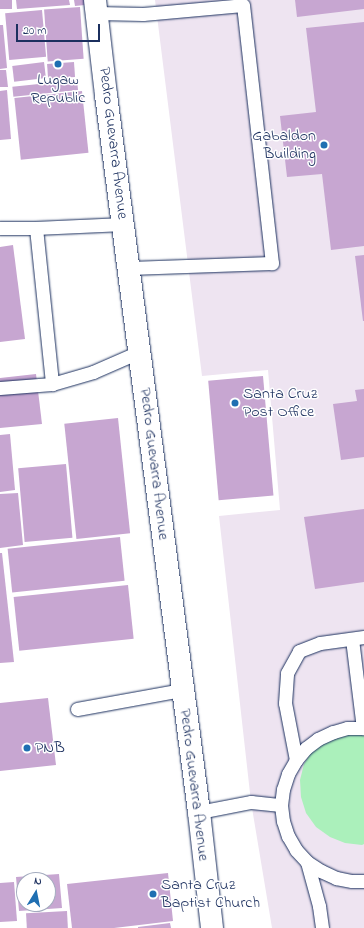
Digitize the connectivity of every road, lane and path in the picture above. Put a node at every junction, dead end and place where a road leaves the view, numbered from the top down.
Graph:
1 (96, 6) edge
2 (124, 224) junction
3 (0, 228) edge
4 (36, 228) junction
5 (129, 268) junction
6 (139, 352) junction
7 (52, 384) junction
8 (0, 388) edge
9 (358, 638) edge
10 (182, 690) junction
11 (77, 709) dead end
12 (364, 728) edge
13 (296, 760) junction
14 (281, 805) junction
15 (199, 812) junction
16 (307, 862) junction
17 (364, 881) edge
18 (212, 928) edge
19 (322, 928) edge

1 - 2 main road, Pedro Guevarra Avenue
1 - 5 lane
2 - 4 lane
2 - 5 main road, Pedro Guevarra Avenue
3 - 4 lane
4 - 7 lane
5 - 6 main road, Pedro Guevarra Avenue
6 - 7 lane
6 - 10 main road, Pedro Guevarra Avenue
7 - 8 lane
9 - 12 lane
9 - 13 lane
10 - 11 lane
10 - 15 main road, Pedro Guevarra Avenue
12 - 13 lane
13 - 14 lane
14 - 15 lane
14 - 16 lane
15 - 18 main road, Pedro Guevarra Avenue
16 - 17 lane
16 - 19 lane

